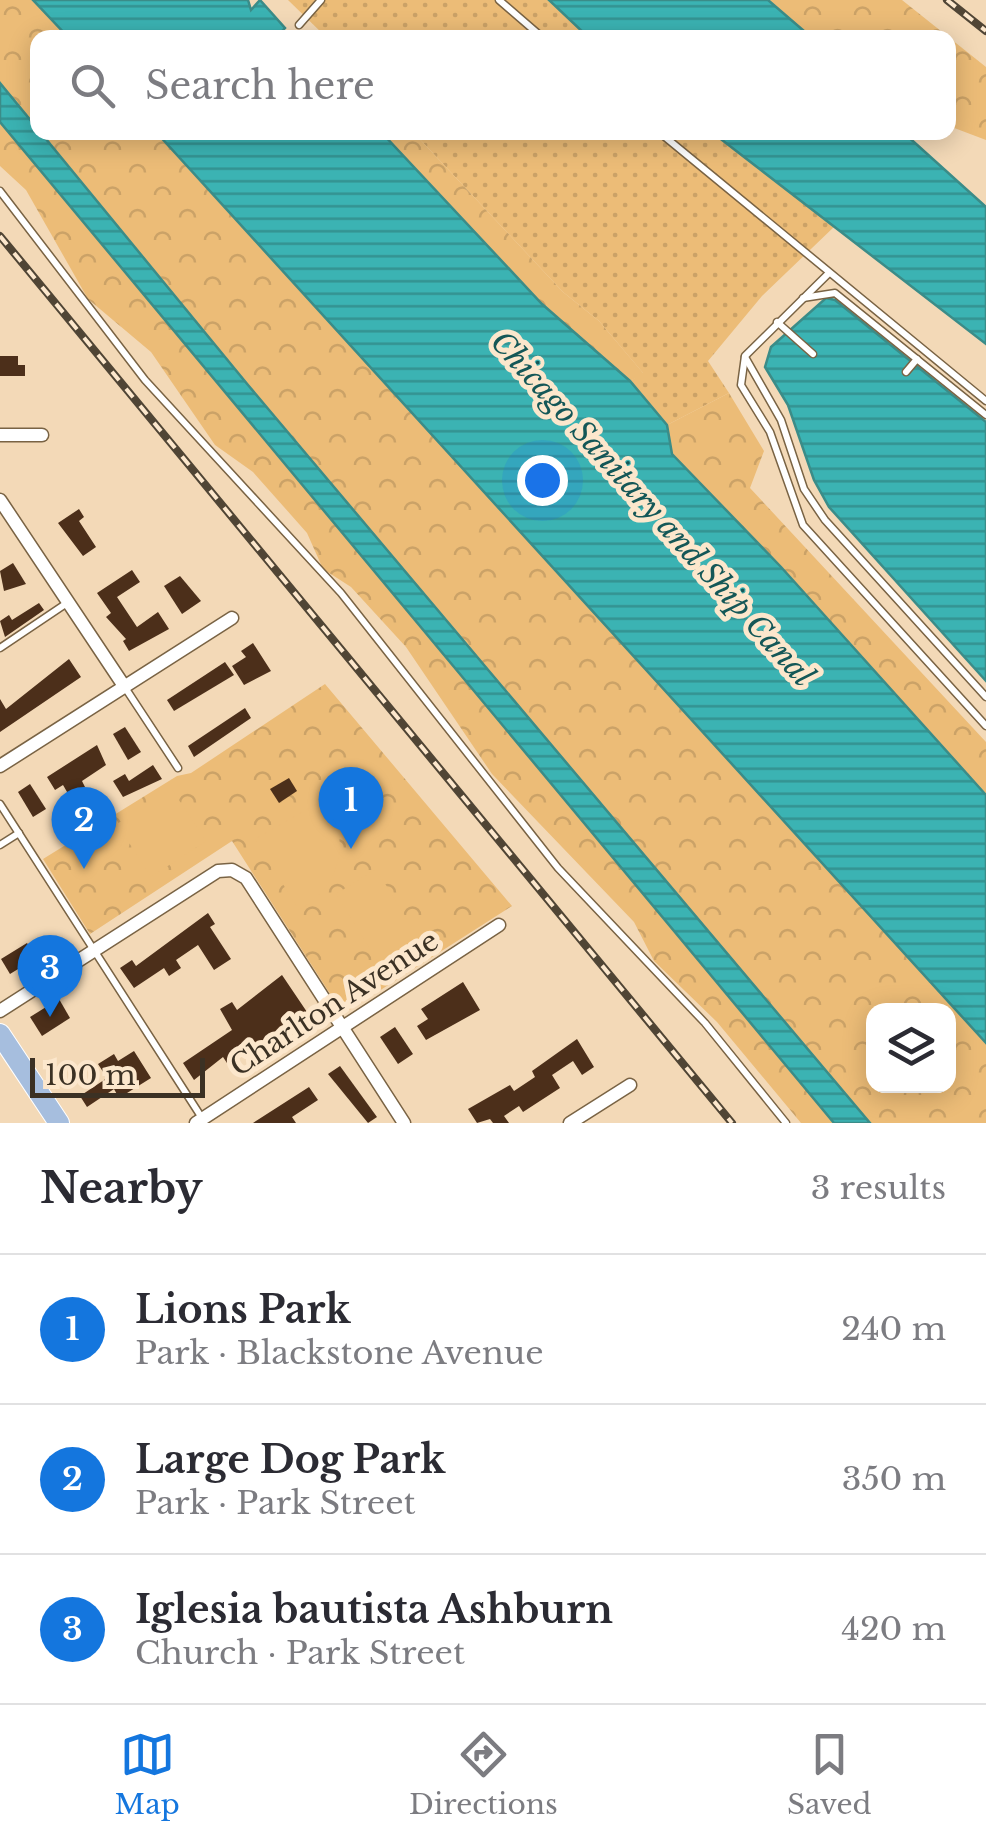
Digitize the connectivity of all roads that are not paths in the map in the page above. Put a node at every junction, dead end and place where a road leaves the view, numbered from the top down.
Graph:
1 (321, 0) edge
2 (499, 0) edge
3 (299, 26) dead end
4 (535, 30) edge
5 (669, 140) edge
6 (0, 191) edge
7 (830, 273) junction
8 (802, 299) junction
9 (777, 322) junction
10 (813, 354) dead end
11 (744, 356) junction
12 (917, 359) junction
13 (906, 372) dead end
14 (986, 401) edge
15 (986, 415) edge
16 (0, 435) edge
17 (42, 435) dead end
18 (0, 500) edge
19 (13, 517) junction
20 (0, 526) edge
21 (70, 601) junction
22 (232, 618) dead end
23 (0, 648) edge
24 (124, 686) junction
25 (986, 697) edge
26 (986, 726) edge
27 (0, 766) edge
28 (178, 768) dead end
29 (0, 804) edge
30 (19, 833) junction
31 (0, 845) edge
32 (499, 926) dead end
33 (94, 950) junction
34 (0, 1010) edge
35 (342, 1027) junction
36 (0, 1034) edge
37 (630, 1085) dead end
38 (202, 1122) edge
39 (59, 1123) edge
40 (404, 1123) edge
41 (570, 1123) edge
42 (786, 1123) edge

1 - 3 lane
2 - 4 lane
5 - 7 lane
6 - 42 lane
7 - 8 lane
7 - 14 lane
8 - 9 lane
8 - 12 lane
9 - 10 lane
9 - 11 lane
11 - 25 lane
11 - 26 lane
12 - 13 lane
12 - 15 lane
16 - 17 street
18 - 19 street
19 - 20 street
19 - 21 street
21 - 23 lane
21 - 24 street
22 - 24 street
24 - 27 street
24 - 28 lane
29 - 30 lane
30 - 31 lane
30 - 33 lane
32 - 35 street, Charlton Avenue
33 - 34 street
33 - 35 street
33 - 38 lane
35 - 38 street, Charlton Avenue
35 - 40 street
36 - 39 main road
37 - 41 street

